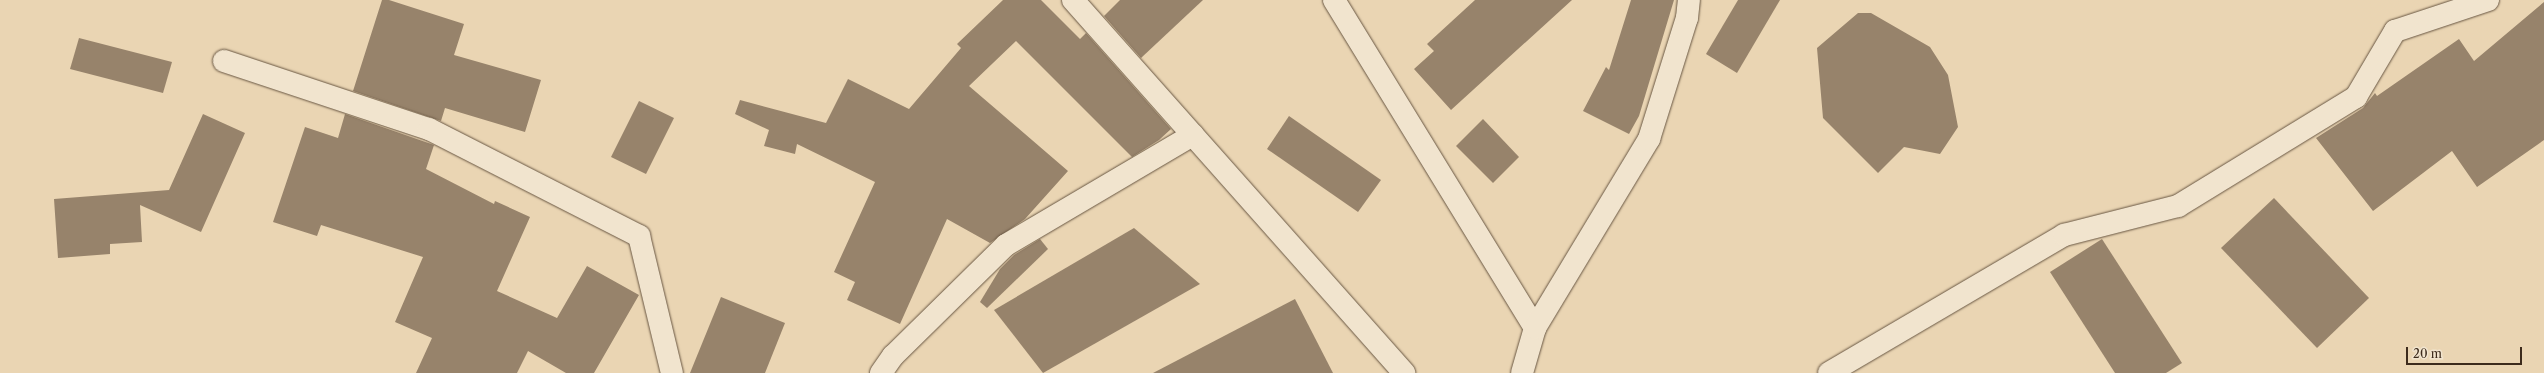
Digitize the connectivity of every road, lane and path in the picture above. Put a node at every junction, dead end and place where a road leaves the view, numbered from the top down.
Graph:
1 (1073, 0) edge
2 (1334, 0) edge
3 (1689, 0) edge
4 (2488, 0) edge
5 (224, 61) dead end
6 (1193, 135) junction
7 (1535, 328) junction
8 (672, 373) edge
9 (881, 373) edge
10 (1404, 373) edge
11 (1522, 373) edge
12 (1829, 373) edge

1 - 6 street
2 - 7 street
3 - 7 street
4 - 12 street
5 - 8 street
6 - 9 street
6 - 10 street
7 - 11 street

